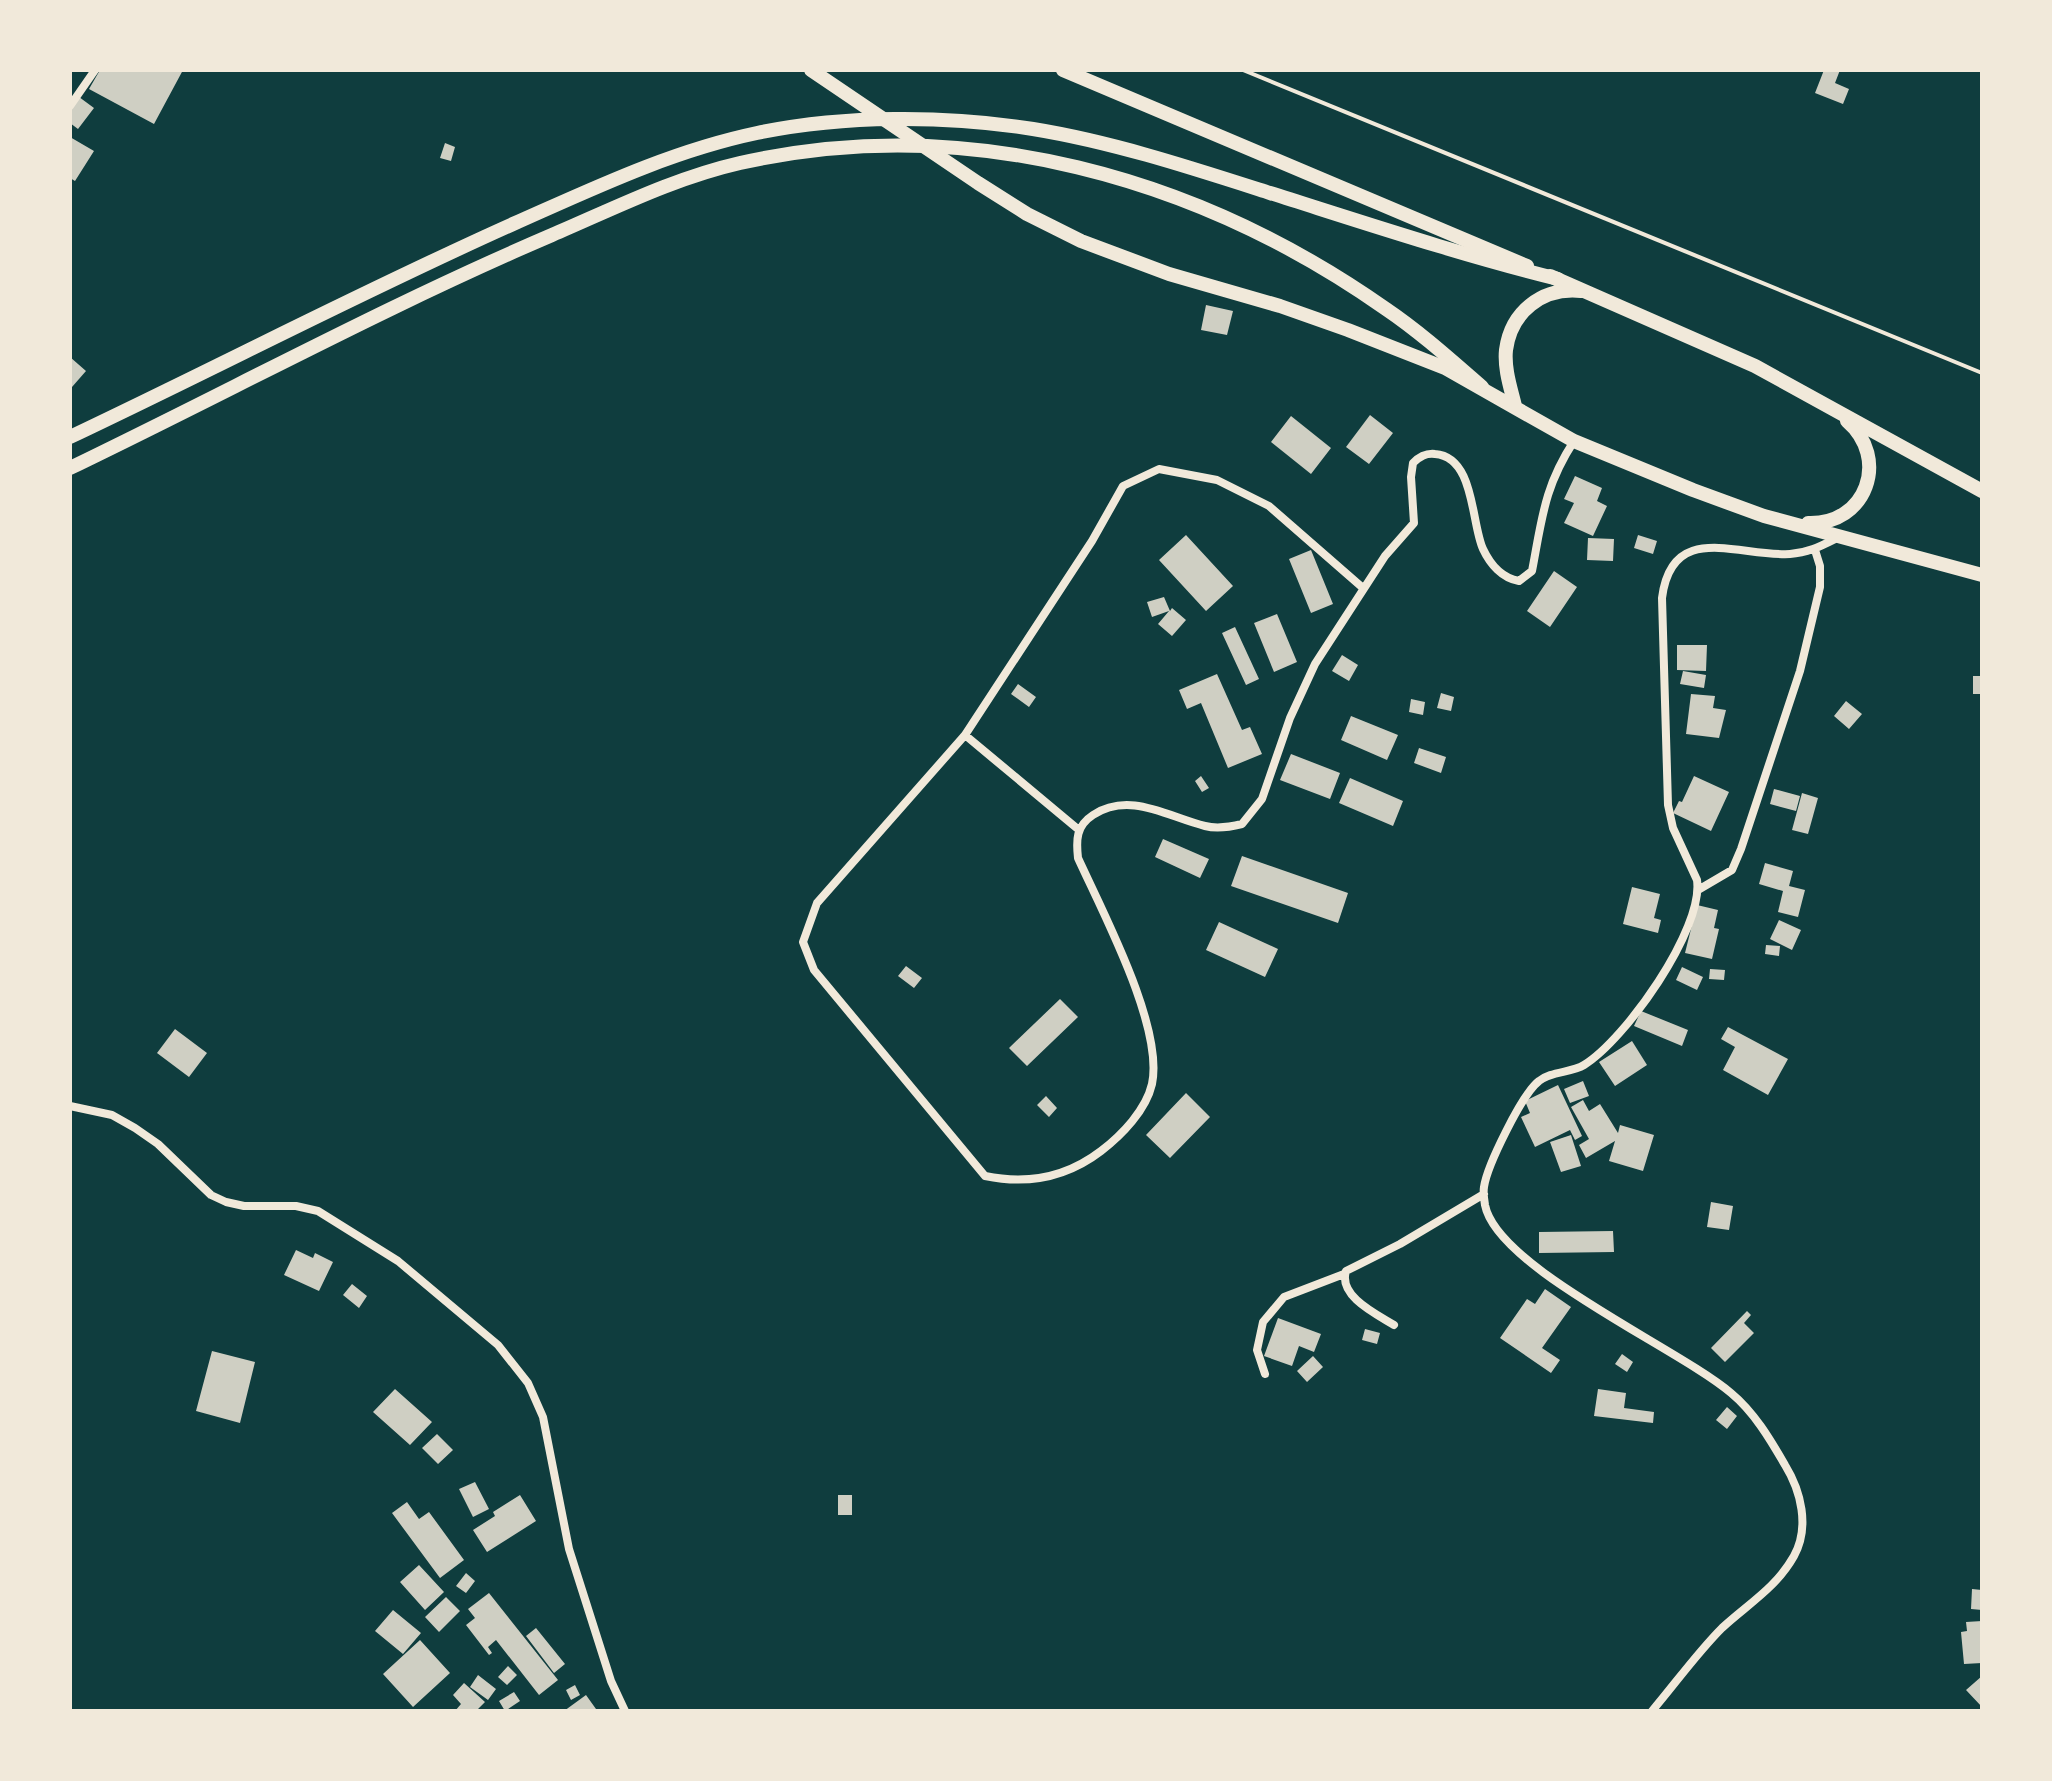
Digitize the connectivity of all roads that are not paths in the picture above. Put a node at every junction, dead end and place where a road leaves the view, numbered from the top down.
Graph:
1 (95, 70) edge
2 (811, 70) edge
3 (1063, 70) edge
4 (1243, 70) edge
5 (70, 106) edge
6 (1558, 279) junction
7 (1589, 292) junction
8 (1982, 373) edge
9 (1482, 387) junction
10 (1515, 406) junction
11 (1831, 406) junction
12 (70, 437) edge
13 (1574, 441) junction
14 (70, 468) edge
15 (1982, 491) edge
16 (1784, 521) junction
17 (1839, 536) junction
18 (1815, 550) junction
19 (1982, 575) edge
20 (1363, 588) junction
21 (965, 735) junction
22 (1079, 830) junction
23 (1698, 890) junction
24 (70, 1106) edge
25 (1484, 1194) junction
26 (1344, 1274) junction
27 (1394, 1325) dead end
28 (1265, 1374) dead end
29 (625, 1711) edge
30 (1652, 1711) edge

1 - 5 street
2 - 9 main road
3 - 6 main road
4 - 8 lane
6 - 7 main road
6 - 12 main road
7 - 10 main road
7 - 11 main road
9 - 10 main road
9 - 14 main road
10 - 13 main road
11 - 15 main road
11 - 16 main road
13 - 16 main road
13 - 20 street
16 - 17 main road
17 - 18 street
17 - 19 main road
18 - 23 street
18 - 23 street
20 - 21 street
20 - 22 street
21 - 22 street
21 - 22 street
23 - 25 street
24 - 29 street
25 - 26 street
25 - 30 street
26 - 27 street
26 - 28 street

